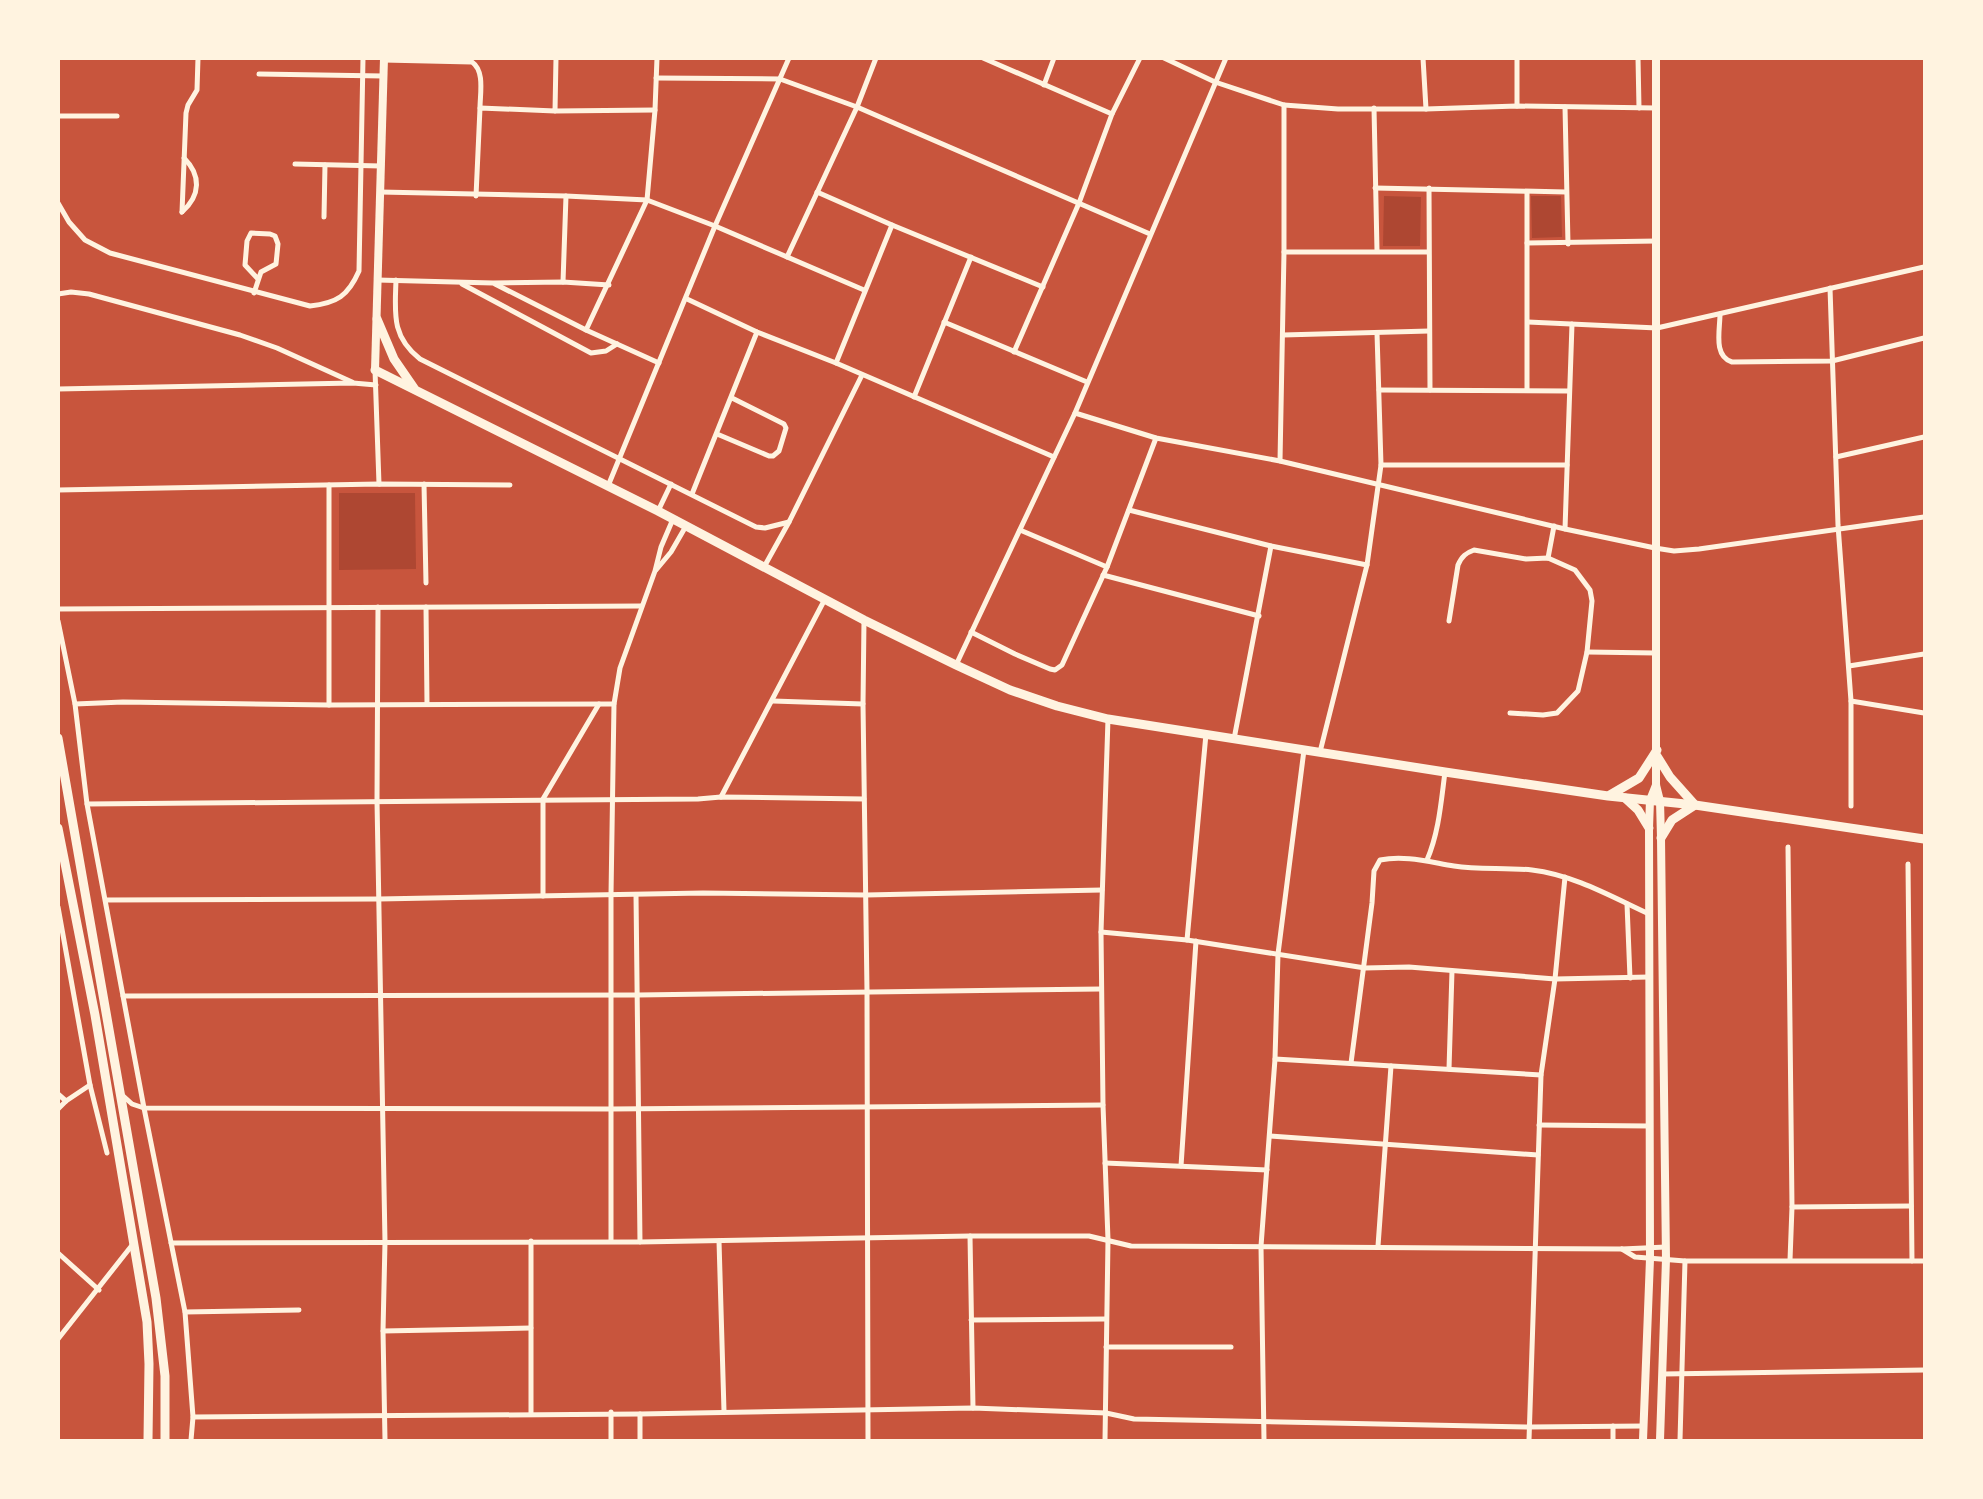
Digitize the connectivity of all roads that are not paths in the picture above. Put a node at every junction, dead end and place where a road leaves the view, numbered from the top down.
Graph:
1 (198, 58) edge
2 (363, 58) edge
3 (556, 58) edge
4 (657, 58) edge
5 (789, 58) edge
6 (876, 58) edge
7 (983, 58) edge
8 (1054, 58) edge
9 (1140, 58) edge
10 (1164, 58) edge
11 (1226, 58) edge
12 (1423, 58) edge
13 (1517, 58) edge
14 (1638, 58) edge
15 (1656, 58) edge
16 (383, 59) edge
17 (260, 74) dead end
18 (363, 76) junction
19 (383, 76) junction
20 (656, 78) junction
21 (780, 79) junction
22 (1215, 82) junction
23 (1044, 85) junction
24 (1284, 105) junction
25 (1516, 106) junction
26 (857, 107) junction
27 (1565, 107) junction
28 (480, 108) junction
29 (1374, 108) junction
30 (1639, 108) junction
31 (1656, 108) junction
32 (1426, 109) junction
33 (655, 110) junction
34 (555, 111) junction
35 (1112, 114) junction
36 (58, 116) edge
37 (117, 116) dead end
38 (184, 158) junction
39 (295, 164) dead end
40 (325, 165) junction
41 (362, 166) junction
42 (381, 166) junction
43 (1375, 188) junction
44 (1429, 188) junction
45 (380, 192) junction
46 (817, 192) junction
47 (1527, 192) junction
48 (1566, 192) junction
49 (476, 196) junction
50 (566, 196) junction
51 (647, 200) junction
52 (58, 203) edge
53 (1079, 203) junction
54 (324, 217) dead end
55 (892, 225) junction
56 (715, 226) junction
57 (1150, 234) junction
58 (1657, 242) junction
59 (1527, 243) junction
60 (1568, 244) junction
61 (1377, 251) junction
62 (1284, 252) junction
63 (1428, 252) junction
64 (788, 257) junction
65 (971, 257) junction
66 (1924, 267) edge
67 (258, 279) junction
68 (377, 280) junction
69 (396, 280) junction
70 (458, 282) junction
71 (563, 282) junction
72 (493, 283) junction
73 (609, 285) junction
74 (1043, 287) junction
75 (1830, 288) junction
76 (864, 290) junction
77 (255, 292) junction
78 (58, 294) edge
79 (687, 299) junction
80 (1720, 314) junction
81 (377, 319) junction
82 (944, 322) junction
83 (1528, 322) junction
84 (1572, 324) junction
85 (1657, 328) junction
86 (586, 330) junction
87 (1429, 331) junction
88 (757, 332) junction
89 (1377, 333) junction
90 (1283, 335) junction
91 (1924, 338) edge
92 (617, 344) junction
93 (1014, 352) junction
94 (1832, 361) junction
95 (659, 363) junction
96 (836, 363) junction
97 (375, 370) junction
98 (862, 375) junction
99 (1087, 382) junction
100 (353, 383) junction
101 (376, 385) junction
102 (58, 388) edge
103 (1379, 390) junction
104 (1430, 390) junction
105 (1527, 390) junction
106 (1569, 391) junction
107 (417, 392) junction
108 (914, 397) junction
109 (732, 398) junction
110 (1075, 412) junction
111 (717, 434) junction
112 (1924, 437) edge
113 (1156, 438) junction
114 (1054, 457) junction
115 (1836, 457) junction
116 (619, 459) junction
117 (1280, 461) junction
118 (1382, 465) junction
119 (1567, 465) junction
120 (424, 483) junction
121 (1380, 483) junction
122 (379, 484) junction
123 (671, 484) junction
124 (329, 485) junction
125 (510, 485) dead end
126 (608, 486) junction
127 (58, 490) edge
128 (692, 494) junction
129 (1129, 510) junction
130 (658, 511) junction
131 (1924, 517) edge
132 (673, 519) junction
133 (789, 522) junction
134 (686, 526) junction
135 (1554, 526) junction
136 (1565, 529) junction
137 (1838, 529) junction
138 (1020, 530) junction
139 (1271, 546) junction
140 (1655, 548) junction
141 (1548, 558) junction
142 (1367, 565) junction
143 (764, 567) junction
144 (1107, 567) junction
145 (655, 572) junction
146 (1103, 575) junction
147 (426, 583) dead end
148 (825, 599) junction
149 (642, 606) junction
150 (330, 607) junction
151 (378, 607) junction
152 (426, 607) junction
153 (58, 609) edge
154 (1259, 616) junction
155 (864, 620) junction
156 (58, 621) edge
157 (1449, 621) dead end
158 (971, 632) junction
159 (1587, 652) junction
160 (1656, 652) junction
161 (1924, 654) edge
162 (956, 665) junction
163 (1849, 666) junction
164 (773, 701) junction
165 (1851, 701) junction
166 (75, 704) junction
167 (378, 704) junction
168 (427, 704) junction
169 (598, 704) junction
170 (614, 704) junction
171 (863, 704) junction
172 (329, 705) junction
173 (1510, 713) dead end
174 (1924, 713) edge
175 (1107, 719) junction
176 (1206, 734) junction
177 (58, 738) edge
178 (1234, 739) junction
179 (1304, 750) junction
180 (1320, 752) junction
181 (1657, 753) junction
182 (1445, 772) junction
183 (1608, 796) junction
184 (721, 797) junction
185 (1625, 798) junction
186 (543, 799) junction
187 (864, 799) junction
188 (612, 800) junction
189 (377, 801) junction
190 (1655, 801) junction
191 (87, 804) junction
192 (1695, 805) junction
193 (1851, 806) dead end
194 (58, 828) edge
195 (1649, 828) junction
196 (1661, 838) junction
197 (1924, 839) edge
198 (1788, 847) dead end
199 (1427, 860) junction
200 (1908, 864) dead end
201 (67, 870) junction
202 (58, 878) edge
203 (1565, 878) junction
204 (1102, 890) junction
205 (611, 895) junction
206 (866, 895) junction
207 (543, 896) junction
208 (636, 896) junction
209 (379, 899) junction
210 (106, 900) junction
211 (1627, 904) junction
212 (58, 907) edge
213 (1649, 914) junction
214 (1101, 932) junction
215 (1187, 940) junction
216 (1196, 941) junction
217 (1278, 954) junction
218 (1365, 968) junction
219 (1452, 971) junction
220 (1649, 977) junction
221 (1630, 978) junction
222 (1555, 979) junction
223 (1101, 989) junction
224 (867, 991) junction
225 (612, 994) junction
226 (638, 995) junction
227 (123, 996) junction
228 (381, 996) junction
229 (1275, 1059) junction
230 (1351, 1063) junction
231 (1391, 1066) junction
232 (1449, 1069) junction
233 (1541, 1074) junction
234 (90, 1085) junction
235 (120, 1092) junction
236 (58, 1094) edge
237 (66, 1101) junction
238 (1102, 1105) junction
239 (144, 1108) junction
240 (867, 1108) junction
241 (58, 1109) edge
242 (382, 1109) junction
243 (639, 1109) junction
244 (612, 1110) junction
245 (1539, 1125) junction
246 (1649, 1126) junction
247 (1270, 1136) junction
248 (1386, 1145) junction
249 (107, 1153) dead end
250 (1538, 1155) junction
251 (1105, 1163) junction
252 (1181, 1166) junction
253 (1267, 1170) junction
254 (1911, 1206) junction
255 (1792, 1207) junction
256 (970, 1236) junction
257 (868, 1238) junction
258 (1108, 1240) junction
259 (531, 1241) junction
260 (611, 1241) junction
261 (719, 1241) junction
262 (385, 1242) junction
263 (640, 1242) junction
264 (171, 1243) junction
265 (134, 1244) junction
266 (1261, 1246) junction
267 (1378, 1246) junction
268 (1536, 1247) junction
269 (1650, 1247) junction
270 (1666, 1248) junction
271 (1622, 1249) junction
272 (58, 1253) edge
273 (1650, 1259) junction
274 (1666, 1259) junction
275 (1790, 1260) junction
276 (1685, 1261) junction
277 (1912, 1261) junction
278 (1924, 1261) edge
279 (99, 1290) junction
280 (299, 1310) dead end
281 (185, 1312) junction
282 (1106, 1318) junction
283 (971, 1320) junction
284 (531, 1329) junction
285 (383, 1331) junction
286 (58, 1340) edge
287 (1106, 1347) junction
288 (1231, 1347) dead end
289 (1924, 1370) edge
290 (1681, 1373) junction
291 (1664, 1374) junction
292 (868, 1408) junction
293 (972, 1408) junction
294 (724, 1411) junction
295 (612, 1412) junction
296 (1106, 1413) junction
297 (531, 1414) junction
298 (639, 1414) junction
299 (384, 1415) junction
300 (192, 1417) junction
301 (1264, 1420) junction
302 (1613, 1426) junction
303 (1644, 1426) junction
304 (1529, 1427) junction
305 (148, 1440) edge
306 (165, 1440) edge
307 (191, 1440) edge
308 (384, 1440) edge
309 (611, 1440) edge
310 (640, 1440) edge
311 (868, 1440) edge
312 (1106, 1440) edge
313 (1263, 1440) edge
314 (1529, 1440) edge
315 (1613, 1440) edge
316 (1643, 1440) edge
317 (1660, 1440) edge
318 (1680, 1440) edge

1 - 38 street
2 - 18 street
3 - 34 street
4 - 20 street
5 - 21 street
6 - 26 street
7 - 23 street
8 - 23 street
9 - 35 street
10 - 22 street
11 - 22 street
12 - 32 street
13 - 25 street
14 - 30 street
15 - 31 main road
16 - 19 main road
16 - 28 street
17 - 18 street
18 - 19 street
18 - 41 street
19 - 42 main road
20 - 21 street
20 - 33 street
21 - 26 street
21 - 56 street
22 - 24 street
22 - 57 street
23 - 35 street
24 - 29 street
24 - 62 street
25 - 27 street
25 - 32 street
26 - 46 street
26 - 53 street
27 - 30 street
27 - 48 street
28 - 34 street
28 - 49 street
29 - 32 street
29 - 43 street
30 - 31 street
31 - 58 main road
33 - 34 street
33 - 51 street
35 - 53 street
36 - 37 street
38 - 38 street
39 - 40 street
40 - 41 street
40 - 54 street
41 - 42 street
41 - 77 street
42 - 45 main road
43 - 44 street
43 - 61 street
44 - 47 street
44 - 63 street
45 - 49 street
45 - 68 main road
46 - 55 street
46 - 64 street
47 - 48 street
47 - 59 street
48 - 60 street
49 - 50 street
50 - 51 street
50 - 71 street
51 - 56 street
51 - 73 street
52 - 77 street
53 - 57 street
53 - 74 street
55 - 65 street
55 - 76 street
56 - 64 street
56 - 79 street
57 - 99 street
58 - 60 street
58 - 85 main road
59 - 60 street
59 - 83 street
61 - 62 street
61 - 63 street
62 - 90 street
63 - 87 street
64 - 76 street
65 - 74 street
65 - 82 street
66 - 75 street
67 - 67 street
67 - 77 street
68 - 69 street
68 - 81 main road
69 - 70 street
69 - 116 street
70 - 72 street
70 - 92 street
71 - 72 street
71 - 73 street
72 - 86 street
73 - 86 street
74 - 93 street
75 - 80 street
75 - 94 street
76 - 96 street
78 - 100 street
79 - 88 street
79 - 95 street
80 - 85 street
80 - 94 street
81 - 97 main road
81 - 107 main road
82 - 93 street
82 - 108 street
83 - 84 street
83 - 105 street
84 - 85 street
84 - 106 street
85 - 140 main road
86 - 92 street
87 - 89 street
87 - 104 street
88 - 96 street
88 - 109 street
89 - 90 street
89 - 103 street
90 - 117 street
91 - 94 street
92 - 95 street
93 - 99 street
94 - 115 street
95 - 116 street
96 - 98 street
97 - 101 street
97 - 107 main road
98 - 108 street
98 - 133 street
99 - 110 street
100 - 101 street
100 - 102 street
101 - 122 street
103 - 104 street
103 - 118 street
104 - 105 street
105 - 106 street
106 - 119 street
107 - 126 main road
108 - 114 street
109 - 111 street
109 - 111 street
110 - 113 street
110 - 114 street
111 - 128 street
112 - 115 street
113 - 117 street
113 - 129 street
114 - 138 street
115 - 137 street
116 - 123 street
116 - 126 street
117 - 121 street
118 - 119 street
118 - 121 street
119 - 136 street
120 - 122 street
120 - 125 street
120 - 147 street
121 - 135 street
121 - 142 street
122 - 124 street
123 - 128 street
123 - 130 street
124 - 127 street
124 - 150 street
126 - 130 main road
128 - 133 street
129 - 139 street
129 - 144 street
130 - 132 main road
131 - 137 street
132 - 134 main road
132 - 145 street
133 - 143 street
134 - 143 main road
134 - 145 street
135 - 136 street
135 - 141 street
136 - 140 street
137 - 140 street
137 - 163 street
138 - 144 street
138 - 158 street
139 - 142 street
139 - 154 street
140 - 160 main road
141 - 157 street
141 - 159 street
142 - 180 street
143 - 148 main road
144 - 146 street
145 - 149 street
146 - 154 street
146 - 158 street
148 - 155 main road
148 - 164 street
149 - 152 street
149 - 170 street
150 - 151 street
150 - 153 street
150 - 172 street
151 - 152 street
151 - 167 street
152 - 168 street
154 - 178 street
155 - 162 main road
155 - 171 street
156 - 166 street
158 - 162 street
159 - 160 street
159 - 173 street
160 - 181 main road
161 - 163 street
162 - 175 main road
163 - 165 street
164 - 171 street
164 - 184 street
165 - 174 street
165 - 193 street
166 - 172 street
166 - 191 street
167 - 168 street
167 - 172 street
167 - 189 street
168 - 169 street
169 - 170 street
169 - 186 street
170 - 188 street
171 - 187 street
175 - 176 main road
175 - 204 street
176 - 178 main road
176 - 215 street
177 - 235 main road
178 - 179 main road
179 - 180 main road
179 - 217 street
180 - 182 main road
181 - 183 main road
181 - 190 main road
181 - 192 main road
182 - 183 main road
182 - 199 street
183 - 185 main road
184 - 187 street
184 - 188 street
185 - 190 main road
185 - 195 main road
186 - 188 street
186 - 189 street
186 - 207 street
187 - 206 street
188 - 205 street
189 - 191 street
189 - 209 street
190 - 192 main road
190 - 195 main road
190 - 196 main road
191 - 210 street
192 - 196 main road
192 - 197 main road
194 - 201 main road
195 - 213 main road
196 - 270 main road
198 - 255 street
199 - 203 street
199 - 218 street
200 - 254 street
201 - 202 street
201 - 265 main road
203 - 211 street
203 - 222 street
204 - 206 street
204 - 214 street
205 - 207 street
205 - 208 street
205 - 225 street
206 - 208 street
206 - 224 street
207 - 209 street
208 - 226 street
209 - 210 street
209 - 228 street
210 - 227 street
211 - 213 street
211 - 221 street
212 - 234 street
213 - 220 main road
214 - 215 street
214 - 223 street
215 - 216 street
216 - 217 street
216 - 252 street
217 - 218 street
217 - 229 street
218 - 219 street
218 - 230 street
219 - 222 street
219 - 232 street
220 - 221 street
220 - 246 main road
221 - 222 street
222 - 233 street
223 - 224 street
223 - 238 street
224 - 226 street
224 - 240 street
225 - 226 street
225 - 228 street
225 - 244 street
226 - 243 street
227 - 228 street
227 - 239 street
228 - 242 street
229 - 230 street
229 - 247 street
230 - 231 street
231 - 232 street
231 - 248 street
232 - 233 street
233 - 245 street
234 - 237 street
234 - 249 street
235 - 239 street
235 - 306 main road
236 - 237 street
237 - 241 street
238 - 240 street
238 - 251 street
239 - 242 street
239 - 264 street
240 - 243 street
240 - 257 street
242 - 244 street
242 - 262 street
243 - 244 street
243 - 263 street
244 - 260 street
245 - 246 street
245 - 250 street
246 - 269 main road
247 - 248 street
247 - 253 street
248 - 250 street
248 - 267 street
250 - 268 street
251 - 252 street
251 - 258 street
252 - 253 street
253 - 266 street
254 - 255 street
254 - 277 street
255 - 275 street
256 - 257 street
256 - 258 street
256 - 283 street
257 - 261 street
257 - 292 street
258 - 266 street
258 - 282 street
259 - 260 street
259 - 262 street
259 - 284 street
260 - 263 street
261 - 263 street
261 - 294 street
262 - 264 street
262 - 285 street
264 - 281 street
265 - 279 street
265 - 305 main road
266 - 267 street
266 - 301 street
267 - 268 street
268 - 271 street
268 - 304 street
269 - 270 street
269 - 271 street
269 - 273 main road
270 - 274 main road
271 - 273 street
272 - 279 street
273 - 274 street
273 - 303 main road
274 - 276 street
274 - 291 main road
275 - 276 street
275 - 277 street
276 - 290 street
277 - 278 street
279 - 286 street
280 - 281 street
281 - 300 street
282 - 283 street
282 - 287 street
283 - 293 street
284 - 285 street
284 - 297 street
285 - 299 street
287 - 288 street
287 - 296 street
289 - 290 street
290 - 291 street
290 - 318 street
291 - 317 main road
292 - 293 street
292 - 294 street
292 - 311 street
293 - 296 street
294 - 298 street
295 - 297 street
295 - 298 street
295 - 309 street
296 - 301 street
296 - 312 street
297 - 299 street
298 - 310 street
299 - 300 street
299 - 308 street
300 - 307 street
301 - 304 street
301 - 313 street
302 - 303 street
302 - 304 street
302 - 315 street
303 - 316 main road
304 - 314 street

